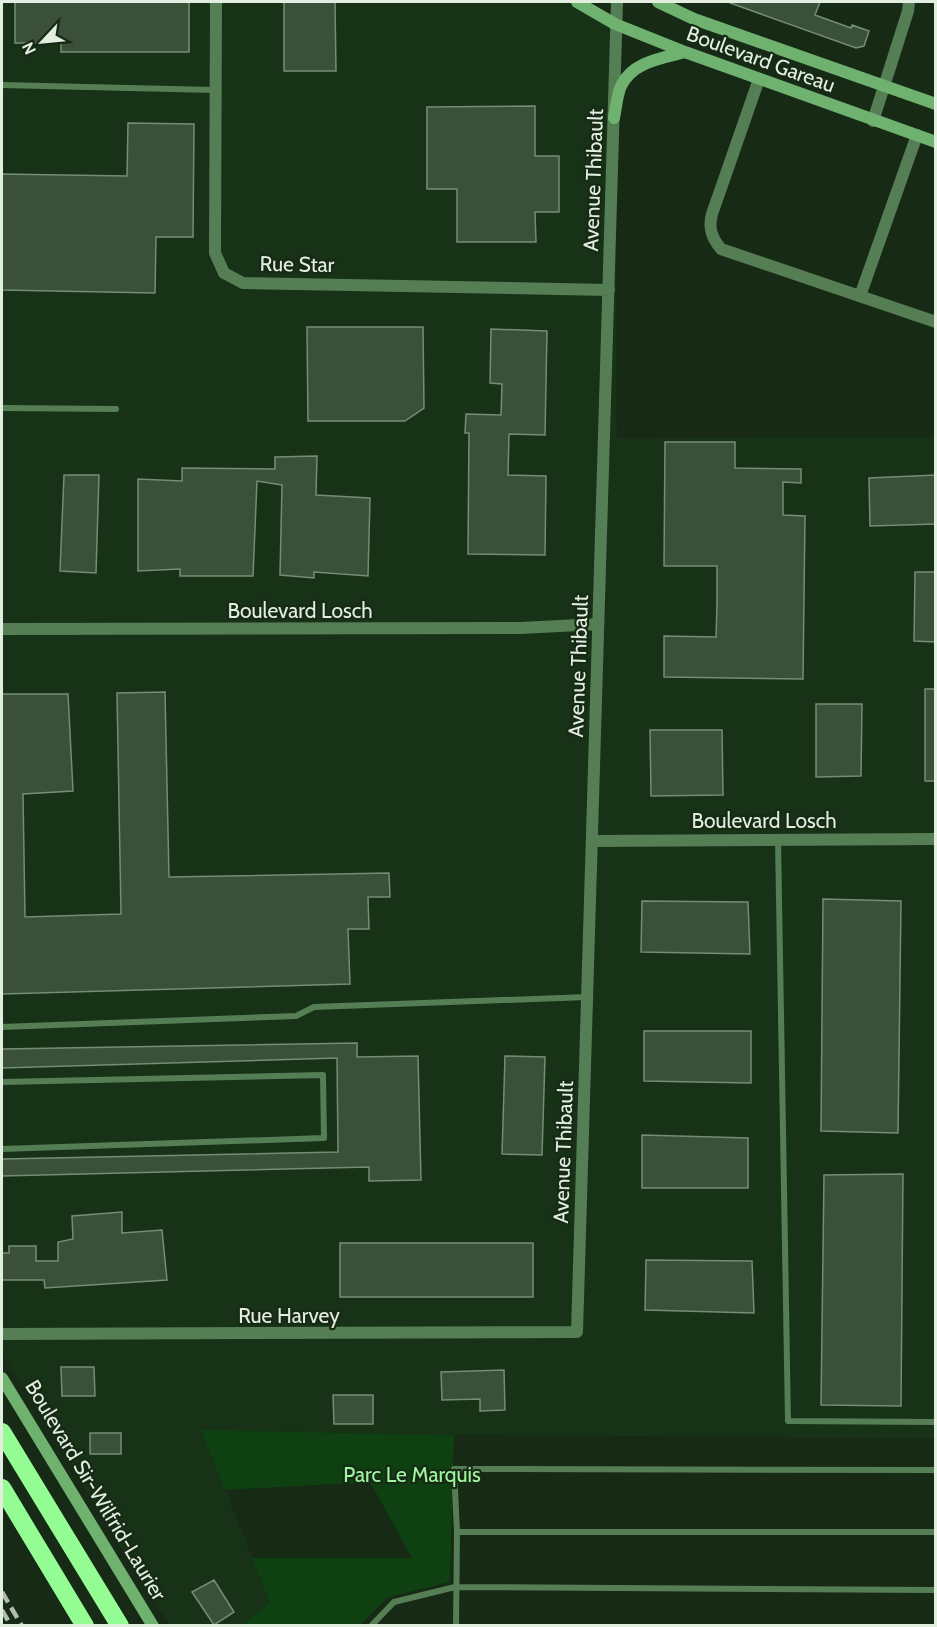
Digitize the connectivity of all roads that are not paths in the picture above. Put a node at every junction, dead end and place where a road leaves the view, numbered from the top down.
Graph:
1 (216, 2) edge
2 (577, 2) edge
3 (617, 2) edge
4 (658, 2) edge
5 (909, 2) edge
6 (615, 24) junction
7 (685, 52) junction
8 (759, 79) junction
9 (2, 86) edge
10 (884, 88) junction
11 (214, 90) junction
12 (936, 104) edge
13 (614, 118) junction
14 (873, 120) junction
15 (917, 135) junction
16 (936, 142) edge
17 (609, 290) junction
18 (860, 296) junction
19 (936, 322) edge
20 (2, 408) edge
21 (116, 409) dead end
22 (598, 624) junction
23 (2, 629) edge
24 (936, 839) edge
25 (778, 840) junction
26 (592, 841) junction
27 (587, 997) junction
28 (2, 1027) edge
29 (2, 1082) edge
30 (2, 1149) edge
31 (577, 1332) joint
32 (2, 1334) edge
33 (2, 1378) edge
34 (936, 1422) edge
35 (2, 1432) edge
36 (936, 1470) edge
37 (2, 1488) edge
38 (458, 1532) junction
39 (936, 1532) edge
40 (455, 1587) junction
41 (936, 1590) edge
42 (85, 1626) edge
43 (120, 1626) edge
44 (153, 1626) edge
45 (371, 1626) edge
46 (456, 1626) edge

1 - 11 street, Rue Star
2 - 6 street, Boulevard Gareau
3 - 6 street, Avenue Thibault
4 - 10 street, Boulevard Gareau
5 - 10 street
6 - 7 street, Boulevard Gareau
6 - 13 street, Avenue Thibault
7 - 8 street, Boulevard Gareau
7 - 13 street
8 - 14 street, Boulevard Gareau
8 - 18 street
9 - 11 lane
10 - 12 street, Boulevard Gareau
10 - 14 street
11 - 17 street, Rue Star
13 - 17 street, Avenue Thibault
14 - 15 street, Boulevard Gareau
15 - 16 street, Boulevard Gareau
15 - 18 street
17 - 22 street, Avenue Thibault
18 - 19 street
20 - 21 lane
22 - 23 street, Boulevard Losch
22 - 26 street, Avenue Thibault
24 - 25 street, Boulevard Losch
25 - 26 street, Boulevard Losch
25 - 34 lane
26 - 27 street, Avenue Thibault
27 - 28 lane
27 - 31 street, Avenue Thibault
29 - 30 lane
31 - 32 street, Rue Harvey
33 - 44 street, Boulevard Sir-Wilfrid-Laurier
35 - 43 highway
36 - 38 lane
37 - 42 highway
38 - 39 lane
38 - 40 lane
40 - 41 lane
40 - 45 lane
40 - 46 lane

